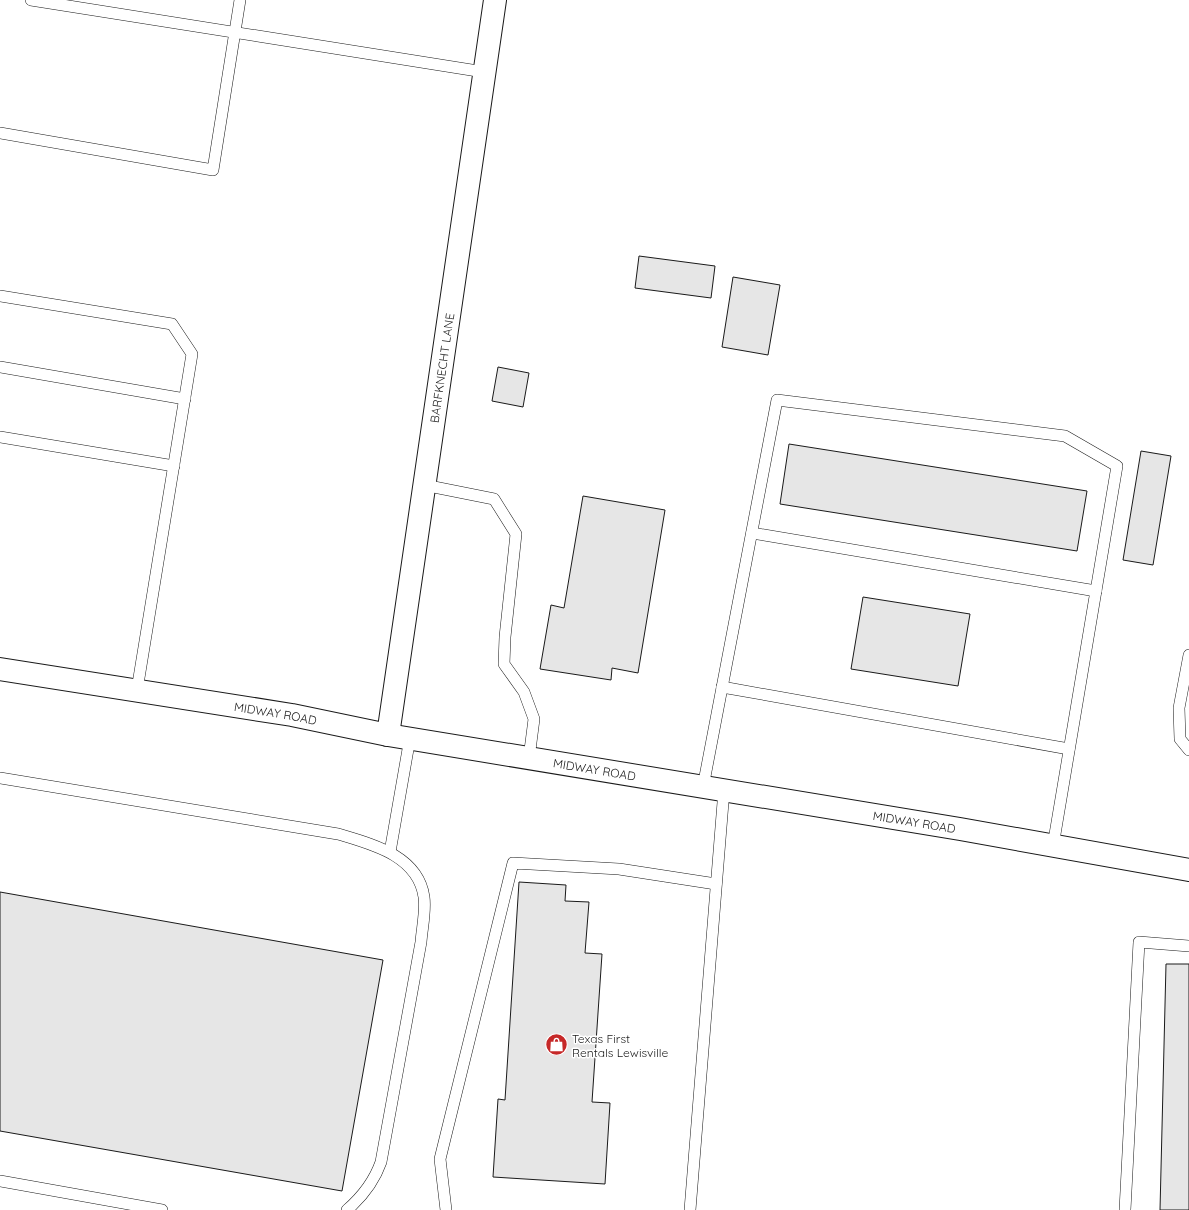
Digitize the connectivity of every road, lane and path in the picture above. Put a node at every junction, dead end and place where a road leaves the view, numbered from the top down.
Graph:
1 (31, 0) edge
2 (240, 0) edge
3 (494, 0) edge
4 (235, 32) junction
5 (484, 72) junction
6 (0, 133) edge
7 (0, 296) edge
8 (0, 368) edge
9 (185, 398) junction
10 (0, 437) edge
11 (174, 466) junction
12 (424, 485) junction
13 (752, 533) junction
14 (1096, 591) junction
15 (1189, 655) edge
16 (0, 669) edge
17 (722, 687) junction
18 (137, 690) junction
19 (388, 735) junction
20 (410, 738) junction
21 (1069, 749) junction
22 (1189, 750) edge
23 (529, 758) junction
24 (0, 778) edge
25 (713, 788) junction
26 (1053, 846) junction
27 (390, 852) junction
28 (1189, 870) edge
29 (716, 884) junction
30 (1189, 946) edge
31 (0, 1181) edge
32 (162, 1210) edge
33 (347, 1210) edge
34 (446, 1210) edge
35 (690, 1210) edge
36 (1125, 1210) edge

1 - 4 lane
2 - 4 lane
3 - 5 street, BARFKNECHT LANE
4 - 5 lane
4 - 6 lane
5 - 12 street, BARFKNECHT LANE
7 - 9 lane
8 - 9 lane
9 - 11 lane
10 - 11 lane
11 - 18 lane
12 - 19 street, BARFKNECHT LANE
12 - 23 lane
13 - 14 lane
13 - 14 lane
13 - 17 lane
14 - 21 lane
15 - 22 lane
16 - 18 street, MIDWAY ROAD
17 - 21 lane
17 - 25 lane
18 - 19 street, MIDWAY ROAD
19 - 20 street, MIDWAY ROAD
20 - 23 street, MIDWAY ROAD
20 - 27 lane
21 - 26 lane
23 - 25 street, MIDWAY ROAD
24 - 27 lane
25 - 26 street, MIDWAY ROAD
25 - 29 lane
26 - 28 street, MIDWAY ROAD
27 - 33 lane
29 - 34 lane
29 - 35 lane
30 - 36 lane
31 - 32 lane

